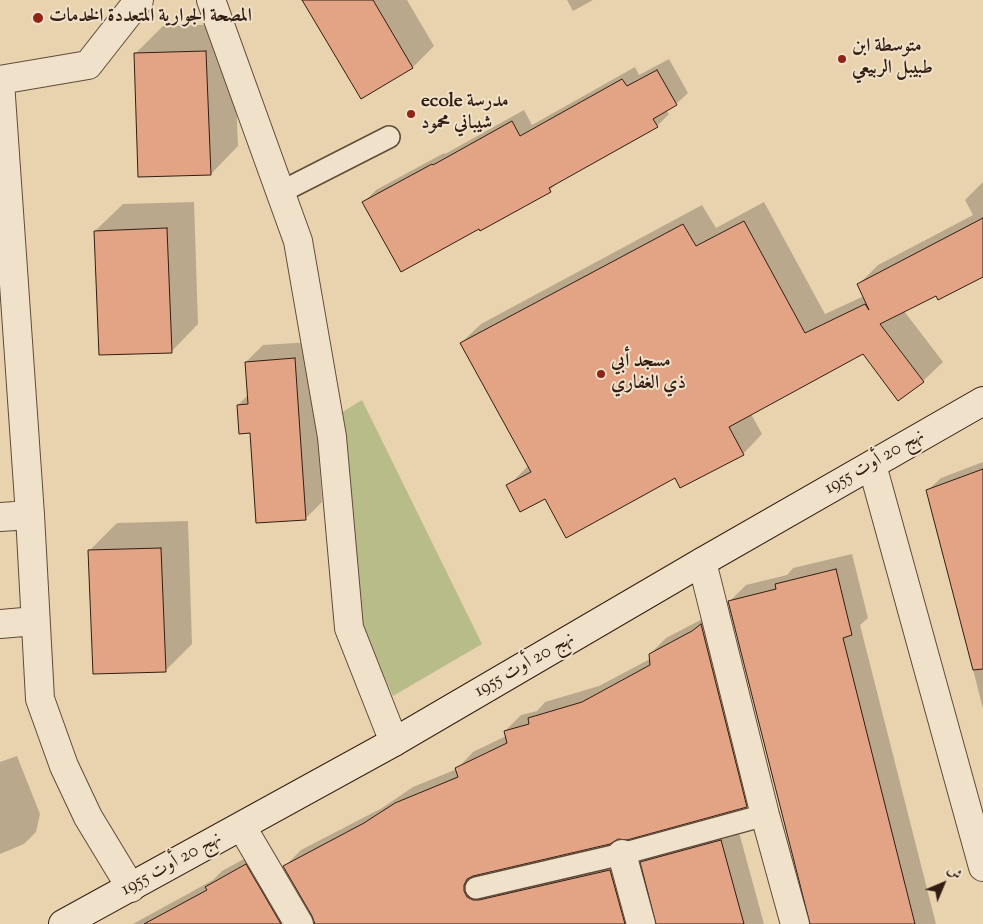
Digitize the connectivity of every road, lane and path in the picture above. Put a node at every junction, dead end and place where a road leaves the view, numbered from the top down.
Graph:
1 (138, 0) edge
2 (211, 0) edge
3 (0, 81) edge
4 (389, 137) dead end
5 (281, 192) junction
6 (983, 401) edge
7 (872, 466) junction
8 (30, 515) junction
9 (0, 517) edge
10 (702, 562) junction
11 (35, 621) junction
12 (0, 624) edge
13 (394, 742) junction
14 (765, 815) junction
15 (242, 827) junction
16 (622, 854) junction
17 (983, 867) edge
18 (131, 888) junction
19 (476, 888) dead end
20 (63, 924) edge
21 (299, 924) edge
22 (641, 924) edge
23 (795, 924) edge

1 - 3 street
2 - 5 street
3 - 8 street
4 - 5 lane
5 - 13 street
6 - 7 street, نهج 20 أوت 1955
7 - 10 street, نهج 20 أوت 1955
7 - 17 street
8 - 9 street
8 - 11 street
10 - 13 street, نهج 20 أوت 1955
10 - 14 street
11 - 12 street
11 - 18 street
13 - 15 street, نهج 20 أوت 1955
14 - 16 lane
14 - 23 street
15 - 18 street, نهج 20 أوت 1955
15 - 21 street
16 - 19 lane
16 - 22 street
18 - 20 street, نهج 20 أوت 1955

